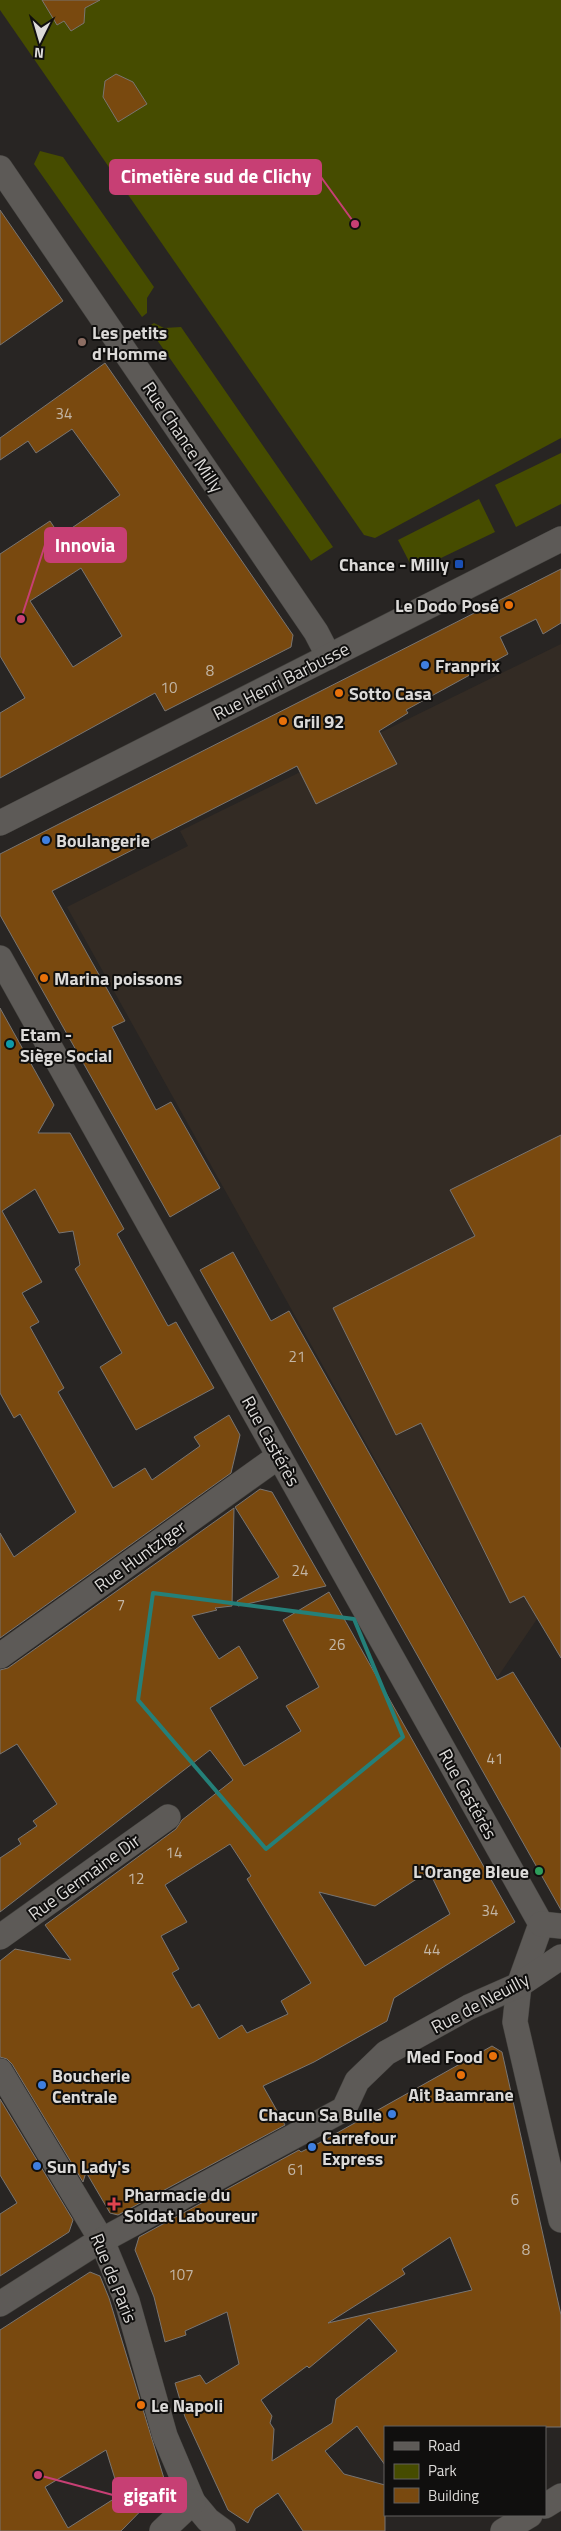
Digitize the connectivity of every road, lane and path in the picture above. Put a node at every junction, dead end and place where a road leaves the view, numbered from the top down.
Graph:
1 (0, 168) edge
2 (561, 539) edge
3 (329, 657) junction
4 (0, 823) edge
5 (0, 958) edge
6 (279, 1456) junction
7 (0, 1656) edge
8 (168, 1817) dead end
9 (551, 1925) edge
10 (0, 1937) edge
11 (561, 1957) edge
12 (519, 1985) junction
13 (0, 2071) edge
14 (561, 2220) edge
15 (102, 2241) junction
16 (0, 2304) edge
17 (561, 2496) edge
18 (193, 2502) junction
19 (546, 2505) edge
20 (528, 2516) edge
21 (162, 2531) edge
22 (222, 2531) edge
23 (503, 2531) edge

1 - 3 street, Rue Chance Milly
2 - 3 street, Rue Henri Barbusse
3 - 4 street, Rue Henri Barbusse
5 - 6 street, Rue Castérès
6 - 7 street, Rue Huntziger
6 - 9 street, Rue Castérès
8 - 10 street, Rue Germaine Dir
9 - 12 street, Rue Castérès
11 - 12 street, Rue de Neuilly
12 - 14 street, Rue Castérès
12 - 15 street, Rue de Neuilly
13 - 15 street, Rue de Paris
15 - 16 street, Rue de Neuilly
15 - 18 street, Rue de Paris
17 - 19 street
18 - 21 street
18 - 22 street, Rue de Paris
20 - 23 street

